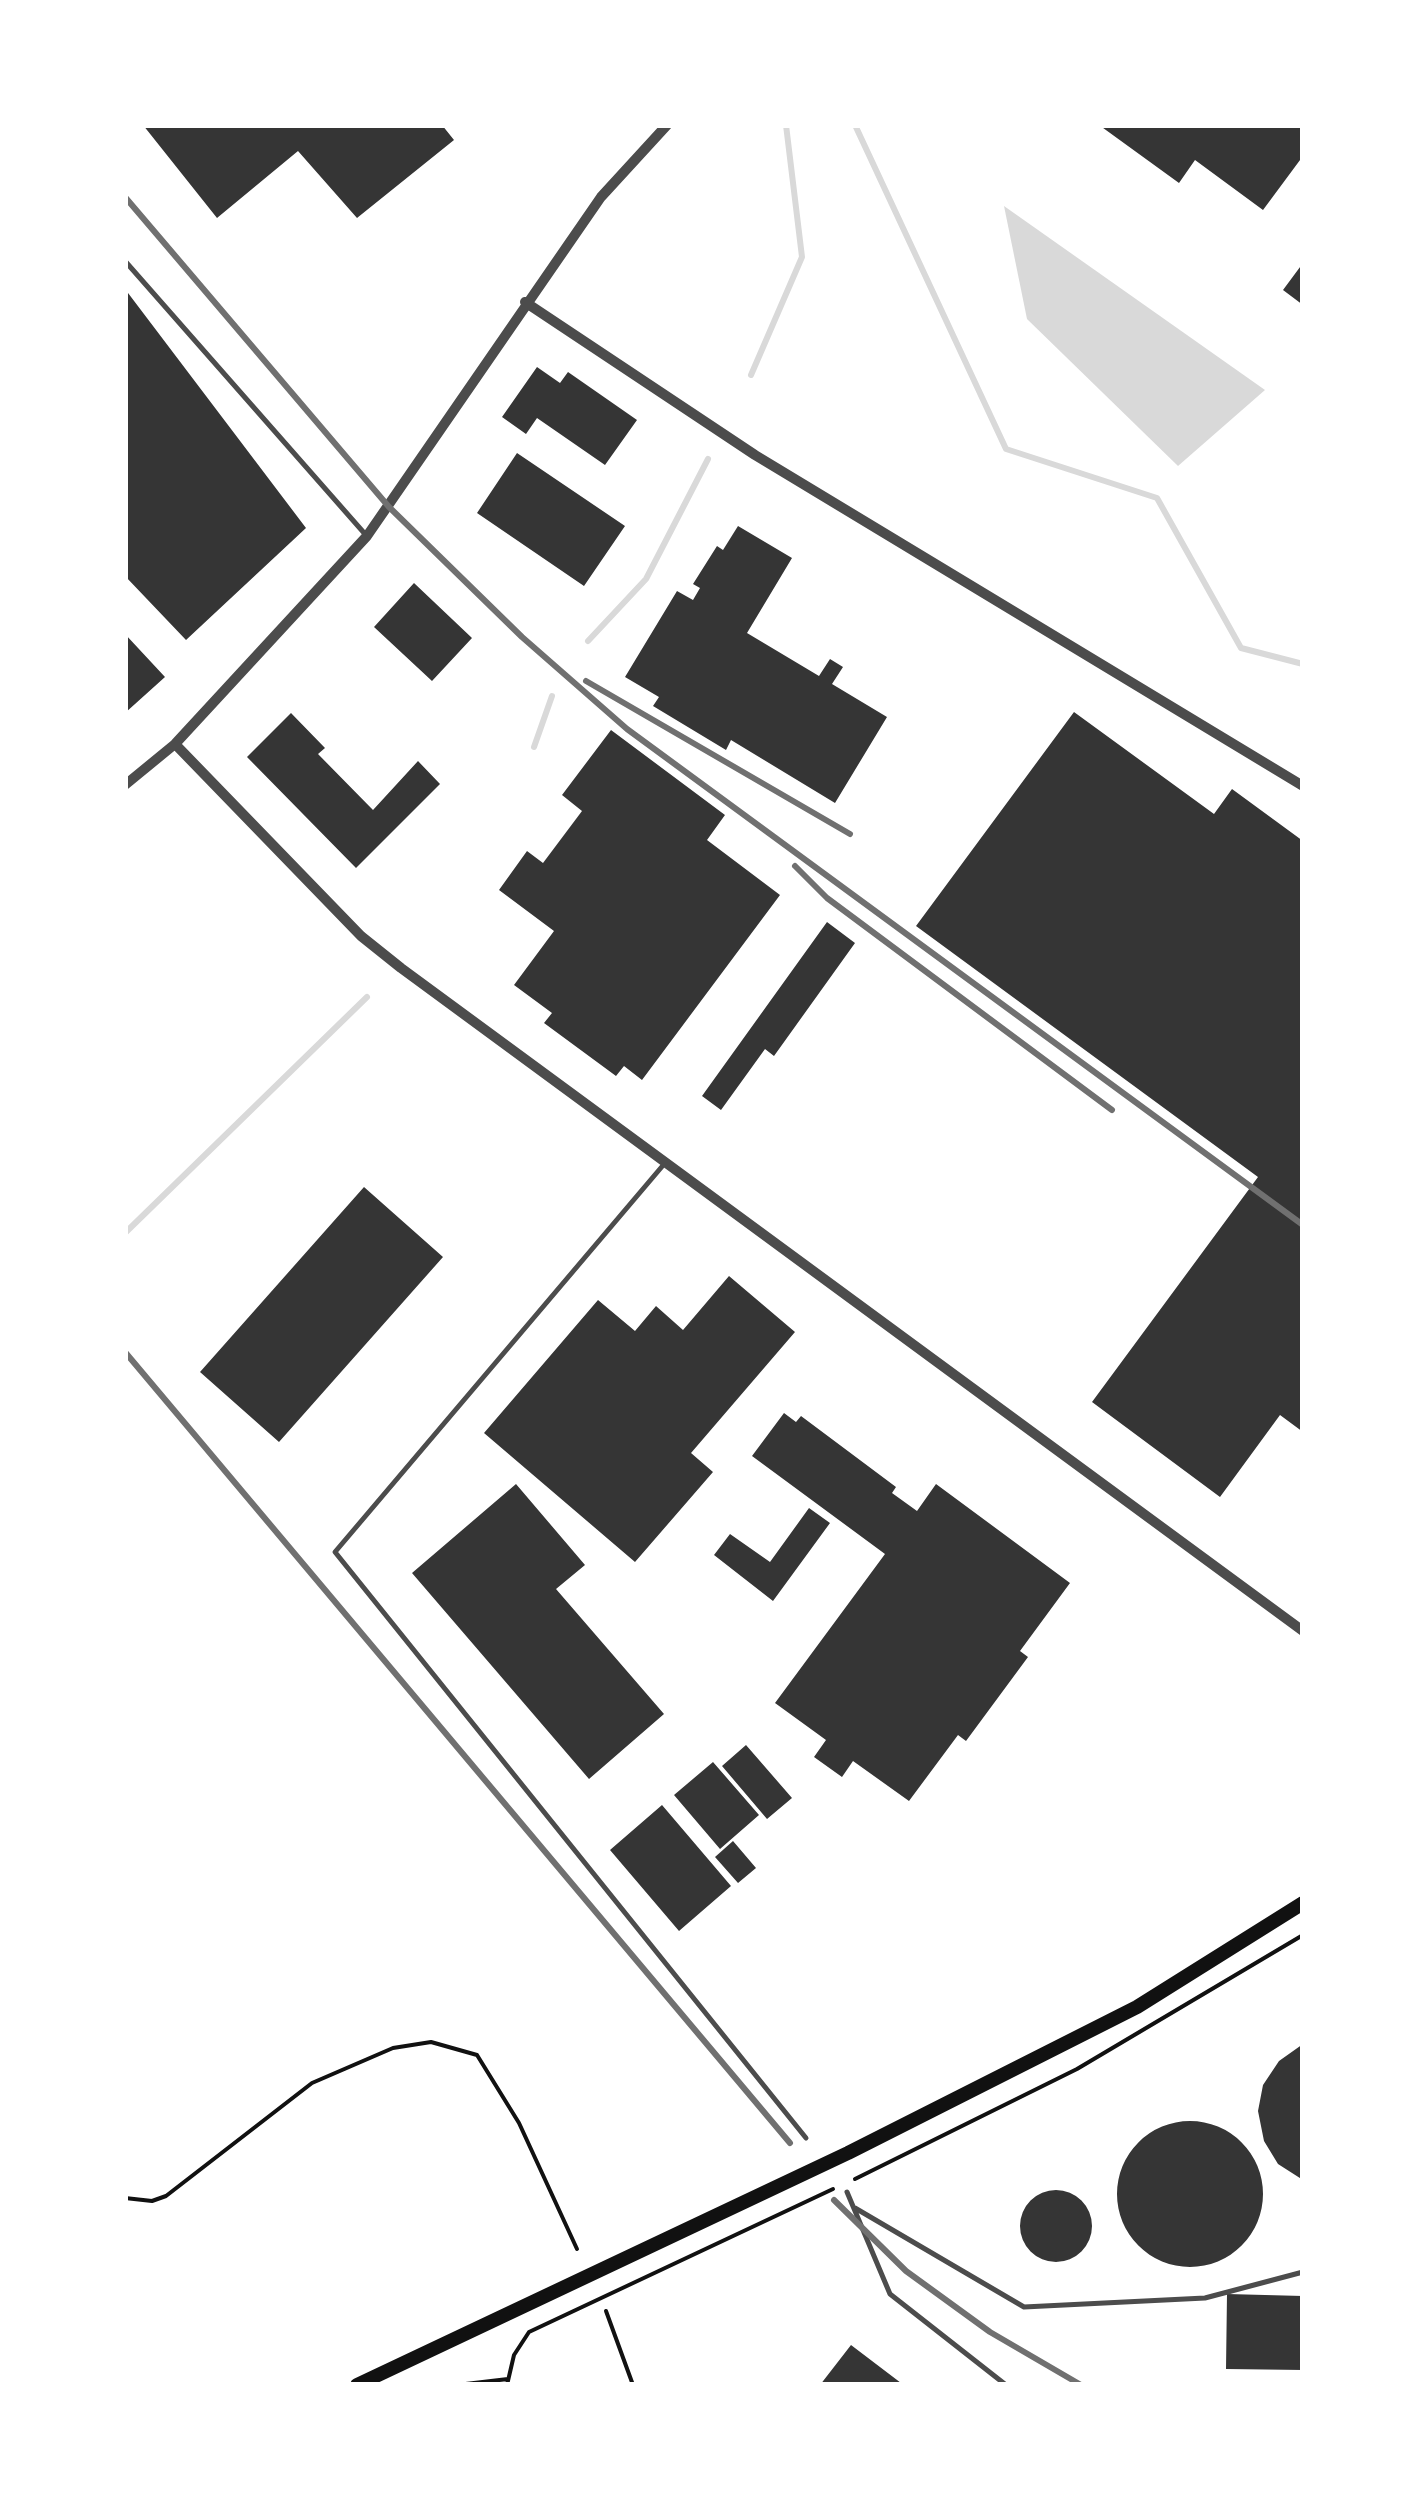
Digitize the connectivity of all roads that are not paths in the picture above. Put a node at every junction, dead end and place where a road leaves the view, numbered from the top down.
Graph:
1 (667, 125) edge
2 (125, 261) edge
3 (525, 302) junction
4 (367, 536) junction
5 (176, 744) junction
6 (125, 785) edge
7 (1303, 786) edge
8 (665, 1163) junction
9 (1303, 1631) edge
10 (1303, 1903) edge
11 (806, 2138) dead end
12 (847, 2192) dead end
13 (855, 2208) junction
14 (1303, 2272) edge
15 (357, 2385) edge
16 (1006, 2385) edge

1 - 3 street
2 - 4 lane
3 - 4 street
3 - 7 street
4 - 5 street
5 - 6 street
5 - 8 street
8 - 9 street
8 - 11 lane
10 - 15 main road
12 - 13 lane
13 - 14 lane
13 - 16 lane

